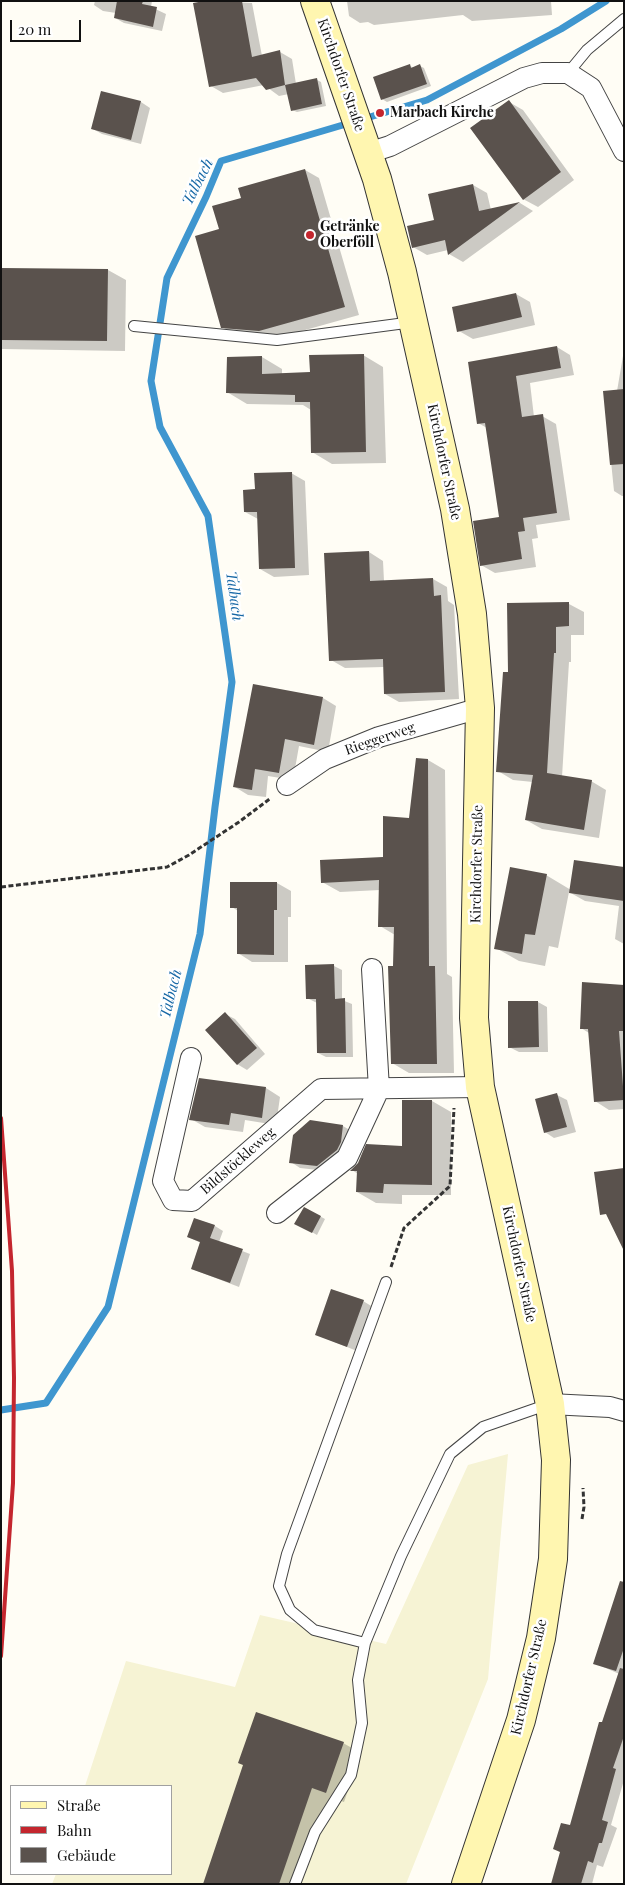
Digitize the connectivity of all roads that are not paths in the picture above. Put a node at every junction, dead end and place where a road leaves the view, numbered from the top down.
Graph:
1 (315, 1) edge
2 (624, 19) edge
3 (568, 73) junction
4 (364, 141) junction
5 (624, 150) edge
6 (414, 322) junction
7 (139, 327) dead end
8 (480, 708) junction
9 (287, 785) road end
10 (372, 969) dead end
11 (191, 1058) dead end
12 (468, 1087) junction
13 (379, 1089) junction
14 (277, 1213) dead end
15 (386, 1282) road end
16 (550, 1404) junction
17 (624, 1411) edge
18 (365, 1643) junction
19 (295, 1884) edge
20 (466, 1884) edge

1 - 4 main road, Kirchdorfer Straße
2 - 3 lane
3 - 4 street
3 - 5 street
4 - 6 main road, Kirchdorfer Straße
6 - 7 lane
6 - 8 main road, Kirchdorfer Straße
8 - 9 street, Rieggerweg
8 - 12 main road, Kirchdorfer Straße
10 - 13 street
11 - 13 street, Bildstöckleweg
12 - 13 street, Bildstöckleweg
12 - 16 main road, Kirchdorfer Straße
13 - 14 street
15 - 18 lane
16 - 17 street
16 - 18 lane
16 - 20 main road, Kirchdorfer Straße
18 - 19 lane

